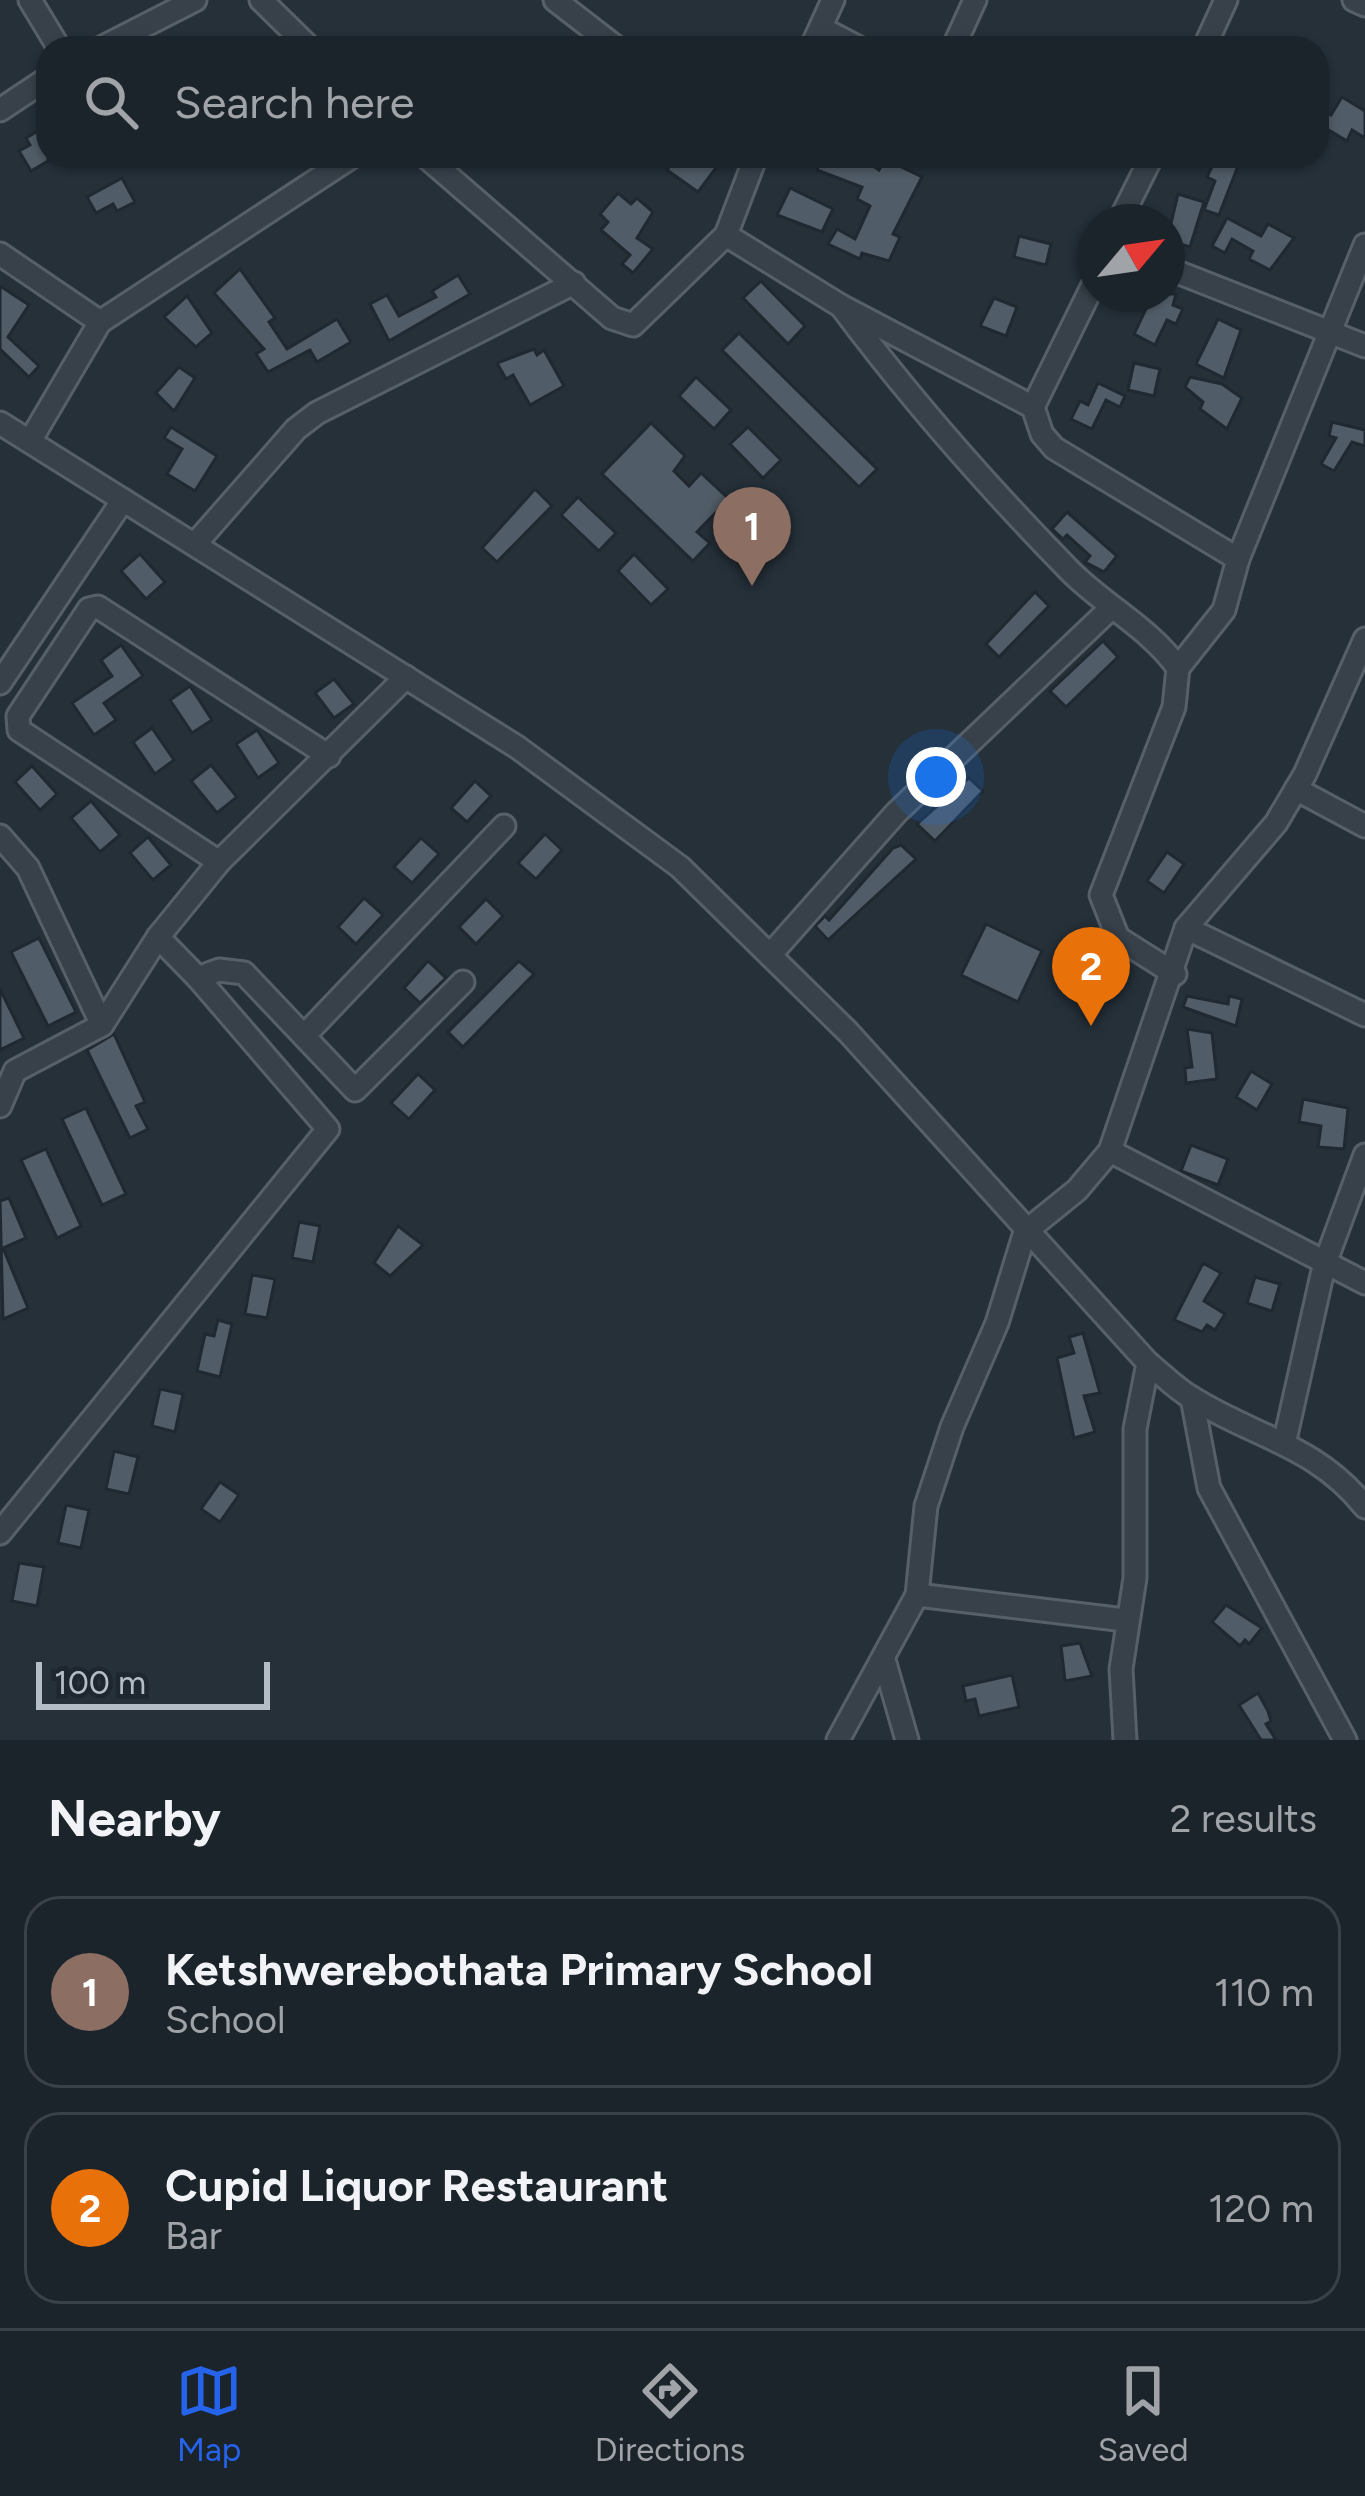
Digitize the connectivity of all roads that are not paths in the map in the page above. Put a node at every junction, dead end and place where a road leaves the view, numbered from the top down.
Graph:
1 (30, 0) edge
2 (195, 0) edge
3 (261, 0) edge
4 (555, 0) edge
5 (833, 0) edge
6 (975, 0) edge
7 (1226, 0) edge
8 (1354, 0) edge
9 (1365, 4) edge
10 (52, 36) edge
11 (124, 36) edge
12 (298, 36) edge
13 (602, 36) edge
14 (817, 36) edge
15 (958, 36) edge
16 (1210, 36) edge
17 (36, 86) edge
18 (0, 110) edge
19 (335, 168) edge
20 (439, 168) edge
21 (751, 168) edge
22 (1146, 168) edge
23 (1128, 204) edge
24 (726, 235) junction
25 (1365, 245) edge
26 (0, 254) edge
27 (1185, 276) edge
28 (574, 283) junction
29 (841, 306) junction
30 (1080, 312) edge
31 (100, 322) junction
32 (1329, 330) junction
33 (1365, 346) edge
34 (1033, 407) junction
35 (0, 423) edge
36 (30, 440) junction
37 (123, 500) junction
38 (196, 543) junction
39 (1238, 560) junction
40 (1112, 608) junction
41 (1363, 651) edge
42 (1178, 668) junction
43 (406, 677) junction
44 (0, 683) edge
45 (329, 756) junction
46 (1296, 789) junction
47 (504, 826) dead end
48 (1365, 826) edge
49 (0, 836) edge
50 (219, 862) junction
51 (1186, 928) junction
52 (158, 937) junction
53 (770, 955) junction
54 (1175, 974) junction
55 (199, 978) junction
56 (463, 982) dead end
57 (1365, 1015) edge
58 (102, 1025) junction
59 (304, 1036) junction
60 (0, 1106) edge
61 (1110, 1150) junction
62 (1365, 1155) edge
63 (1025, 1232) junction
64 (1324, 1266) junction
65 (1365, 1283) edge
66 (1148, 1363) junction
67 (1192, 1398) junction
68 (1285, 1440) junction
69 (1357, 1486) edge
70 (1365, 1507) edge
71 (0, 1533) edge
72 (917, 1595) junction
73 (1125, 1620) junction
74 (884, 1660) junction
75 (838, 1740) edge
76 (907, 1740) edge
77 (1125, 1740) edge
78 (1345, 1740) edge

1 - 10 street
2 - 11 street
3 - 12 street
4 - 13 street
5 - 14 street
6 - 15 street
7 - 16 street
8 - 9 street
17 - 18 street
19 - 31 street
20 - 28 street
21 - 24 street
22 - 23 street
24 - 28 street
24 - 29 street
25 - 32 street
26 - 31 street
27 - 32 street
28 - 38 street
29 - 34 street
29 - 40 street
30 - 34 street
31 - 36 street
32 - 33 street
32 - 39 street
34 - 39 street
35 - 36 street
36 - 37 street
37 - 38 street
37 - 44 street
38 - 43 street
39 - 42 street
40 - 42 street
40 - 53 street
41 - 46 street
42 - 54 street
43 - 45 street
43 - 53 street
45 - 50 street
45 - 50 street
46 - 48 street
46 - 51 street
47 - 59 street
49 - 58 street
50 - 52 street
51 - 54 street
51 - 57 street
52 - 55 street
52 - 58 street
53 - 63 street
54 - 61 street
55 - 59 street
55 - 71 street
56 - 59 street
58 - 60 street
61 - 63 street
61 - 64 street
62 - 64 street
63 - 66 street
63 - 72 street
64 - 65 street
64 - 68 street
66 - 67 street
66 - 73 street
67 - 68 street
67 - 78 street
68 - 69 street
69 - 70 street
72 - 73 street
72 - 74 street
73 - 77 street
74 - 75 street
74 - 76 street

